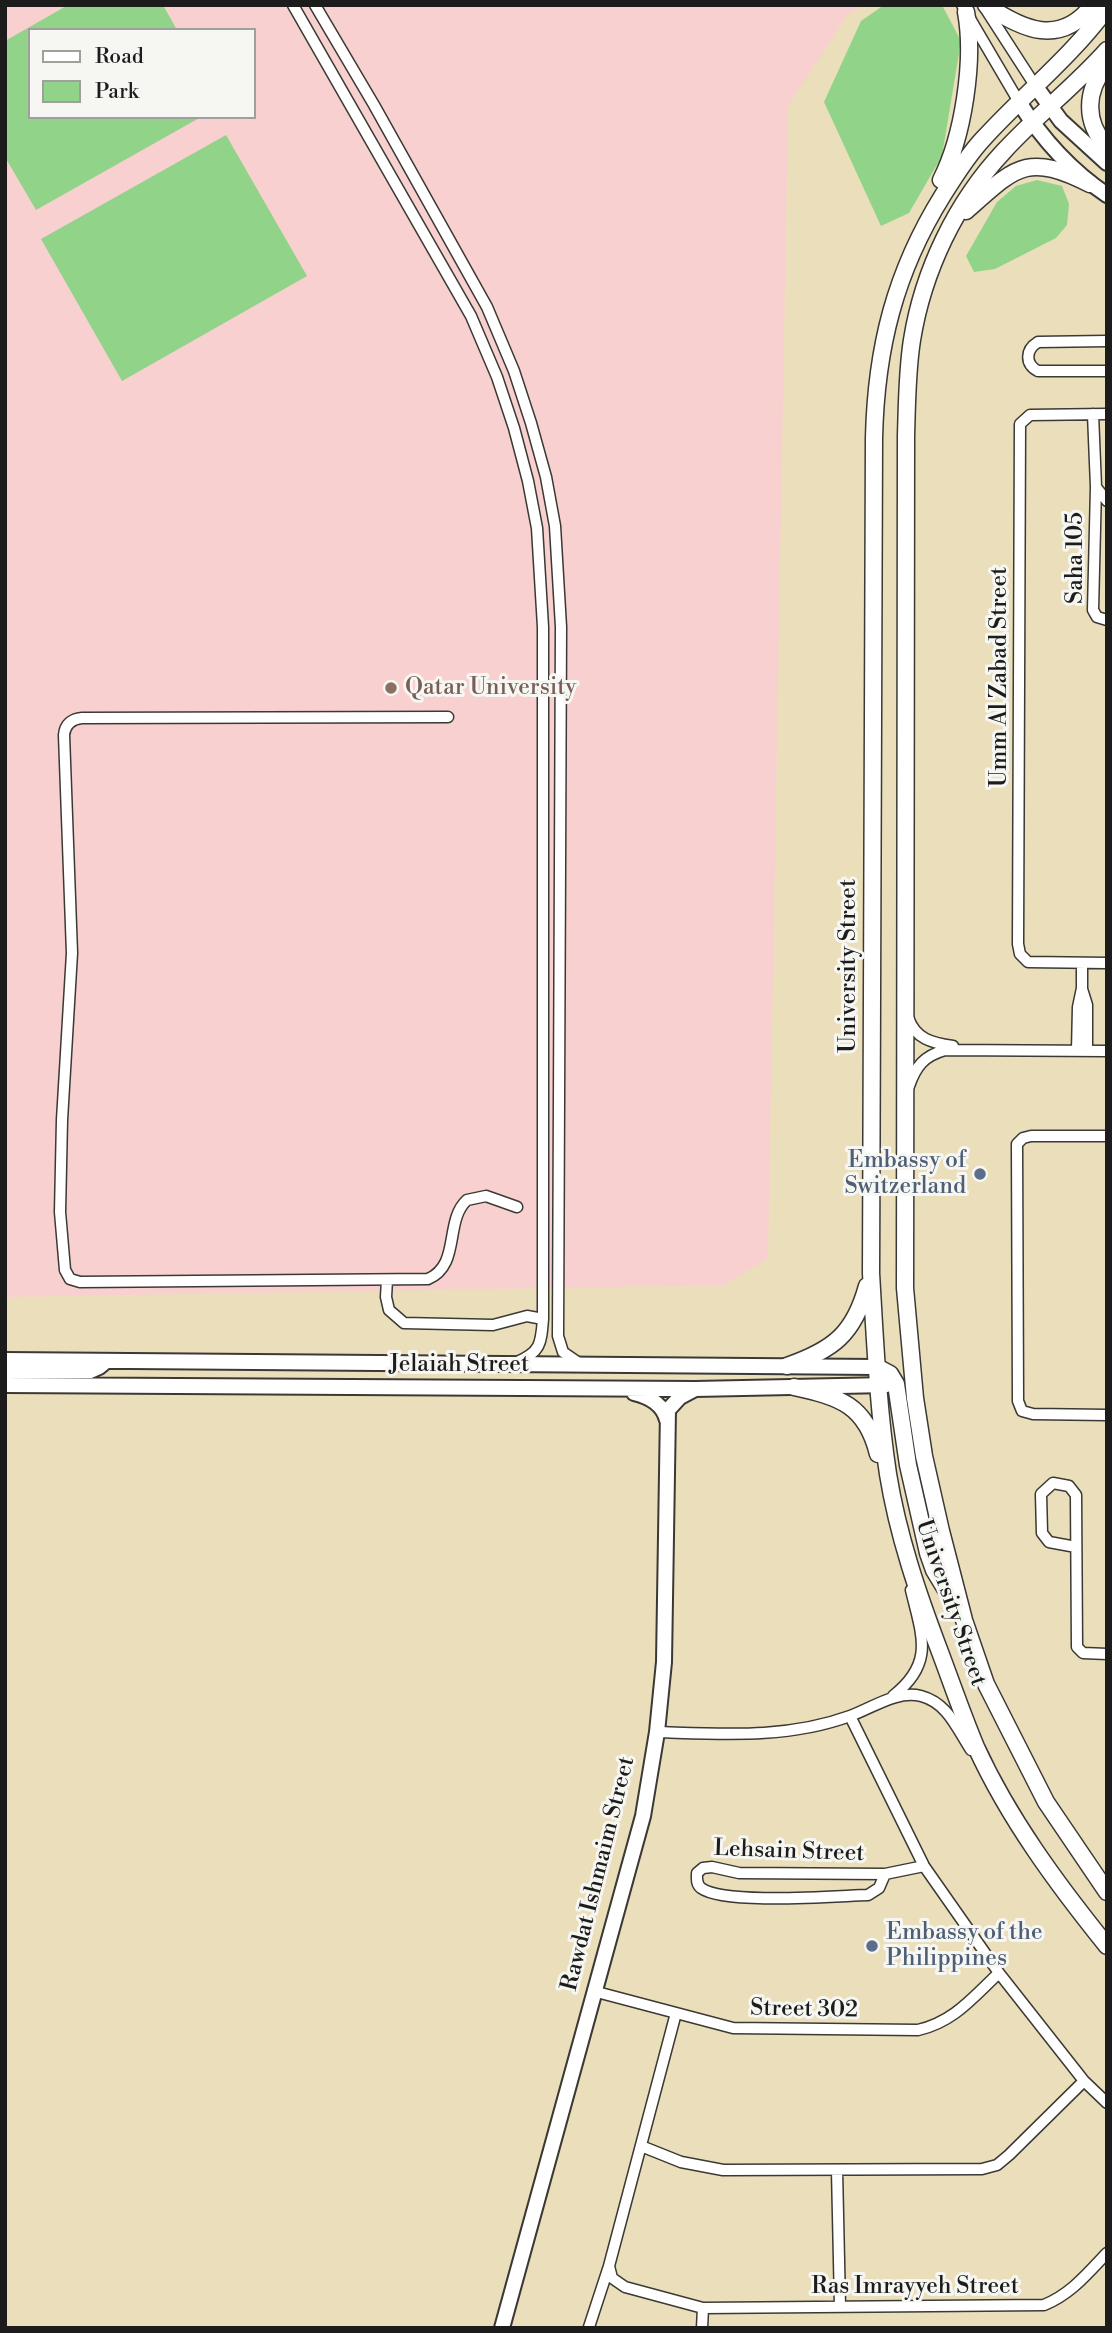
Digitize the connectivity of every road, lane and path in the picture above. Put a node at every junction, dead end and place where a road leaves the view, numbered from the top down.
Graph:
1 (293, 5) edge
2 (315, 5) edge
3 (984, 5) edge
4 (1093, 5) edge
5 (1107, 8) edge
6 (964, 9) edge
7 (1107, 50) edge
8 (1107, 65) edge
9 (1036, 87) junction
10 (1019, 102) junction
11 (1050, 107) junction
12 (1032, 122) junction
13 (1107, 148) edge
14 (1107, 163) edge
15 (1090, 184) junction
16 (1107, 195) edge
17 (935, 208) junction
18 (953, 222) junction
19 (1107, 341) edge
20 (1107, 371) edge
21 (1093, 414) junction
22 (1107, 414) edge
23 (1096, 487) junction
24 (1107, 500) edge
25 (1107, 621) edge
26 (448, 717) dead end
27 (1107, 963) edge
28 (1082, 964) junction
29 (905, 990) junction
30 (968, 1049) junction
31 (1082, 1051) junction
32 (1107, 1051) edge
33 (905, 1107) junction
34 (1107, 1136) edge
35 (517, 1207) dead end
36 (871, 1273) junction
37 (387, 1280) junction
38 (543, 1301) junction
39 (559, 1302) junction
40 (543, 1319) junction
41 (5, 1360) edge
42 (106, 1361) junction
43 (512, 1364) junction
44 (583, 1365) junction
45 (787, 1366) junction
46 (877, 1367) junction
47 (5, 1371) edge
48 (913, 1382) junction
49 (896, 1384) junction
50 (5, 1385) edge
51 (878, 1385) junction
52 (794, 1387) junction
53 (619, 1389) junction
54 (695, 1389) junction
55 (1107, 1415) edge
56 (667, 1420) junction
57 (889, 1475) junction
58 (1076, 1547) junction
59 (904, 1549) junction
60 (964, 1620) junction
61 (1107, 1654) edge
62 (891, 1698) junction
63 (850, 1716) junction
64 (657, 1732) junction
65 (988, 1770) junction
66 (924, 1866) junction
67 (885, 1874) junction
68 (1107, 1892) edge
69 (1107, 1946) edge
70 (999, 1973) junction
71 (593, 1991) junction
72 (676, 2013) junction
73 (1084, 2081) junction
74 (1107, 2103) edge
75 (641, 2146) junction
76 (837, 2170) junction
77 (1107, 2253) edge
78 (609, 2266) junction
79 (839, 2306) junction
80 (703, 2308) junction
81 (589, 2327) edge
82 (502, 2328) edge
83 (702, 2328) edge

1 - 38 street
2 - 39 street
3 - 4 main road
3 - 9 street
5 - 9 main road, University Street
6 - 10 street
6 - 17 main road
7 - 11 main road, University Street
8 - 13 main road
9 - 10 main road, University Street
9 - 11 main road
10 - 12 main road
10 - 17 main road, University Street
11 - 12 main road, University Street
11 - 14 main road
12 - 15 main road
12 - 18 main road, University Street
15 - 16 main road
15 - 18 main road
17 - 36 main road, University Street
18 - 29 main road, University Street
19 - 20 street
21 - 22 street, Umm Al Zabad Street
21 - 23 street, Saha 105
21 - 28 street, Umm Al Zabad Street
23 - 24 street, Saha 105
23 - 25 street, Saha 105
26 - 37 street
27 - 28 street, Umm Al Zabad Street
28 - 31 street
29 - 30 street
29 - 33 main road, University Street
30 - 31 street
30 - 33 street
31 - 32 street
33 - 48 main road, University Street
34 - 55 street
35 - 37 street
36 - 45 main road
36 - 46 main road, University Street
37 - 40 street
38 - 39 street
38 - 40 street
39 - 44 street
40 - 43 street
41 - 42 main road, Jelaiah Street
42 - 43 main road, Jelaiah Street
42 - 47 main road
43 - 44 main road, Jelaiah Street
44 - 45 main road, Jelaiah Street
45 - 46 main road, Jelaiah Street
46 - 49 main road
46 - 51 main road, University Street
48 - 49 main road, Jelaiah Street
48 - 60 main road, University Street
49 - 51 main road, Jelaiah Street
49 - 60 main road
50 - 53 main road, Jelaiah Street
51 - 52 main road, Jelaiah Street
51 - 57 main road, University Street
52 - 54 main road, Jelaiah Street
52 - 57 main road
53 - 54 main road, Jelaiah Street
53 - 56 main road
54 - 56 main road
56 - 64 main road, Rawdat Ishmaim Street
57 - 59 main road, University Street
58 - 58 street
58 - 61 street
59 - 62 street
59 - 65 main road, University Street
60 - 68 main road, University Street
62 - 63 street
62 - 65 street
63 - 64 street
63 - 66 street
64 - 71 main road, Rawdat Ishmaim Street
65 - 69 main road, University Street
66 - 67 street, Lehsain Street
66 - 70 street
67 - 67 street, Lehsain Street
70 - 72 street, Street 302
70 - 73 street
71 - 72 street, Street 302
71 - 82 main road, Rawdat Ishmaim Street
72 - 75 street
73 - 74 street
73 - 76 street
75 - 76 street
75 - 78 street
76 - 79 street
77 - 79 street, Ras Imrayyeh Street
78 - 80 street, Ras Imrayyeh Street
78 - 81 street
79 - 80 street, Ras Imrayyeh Street
80 - 83 street

